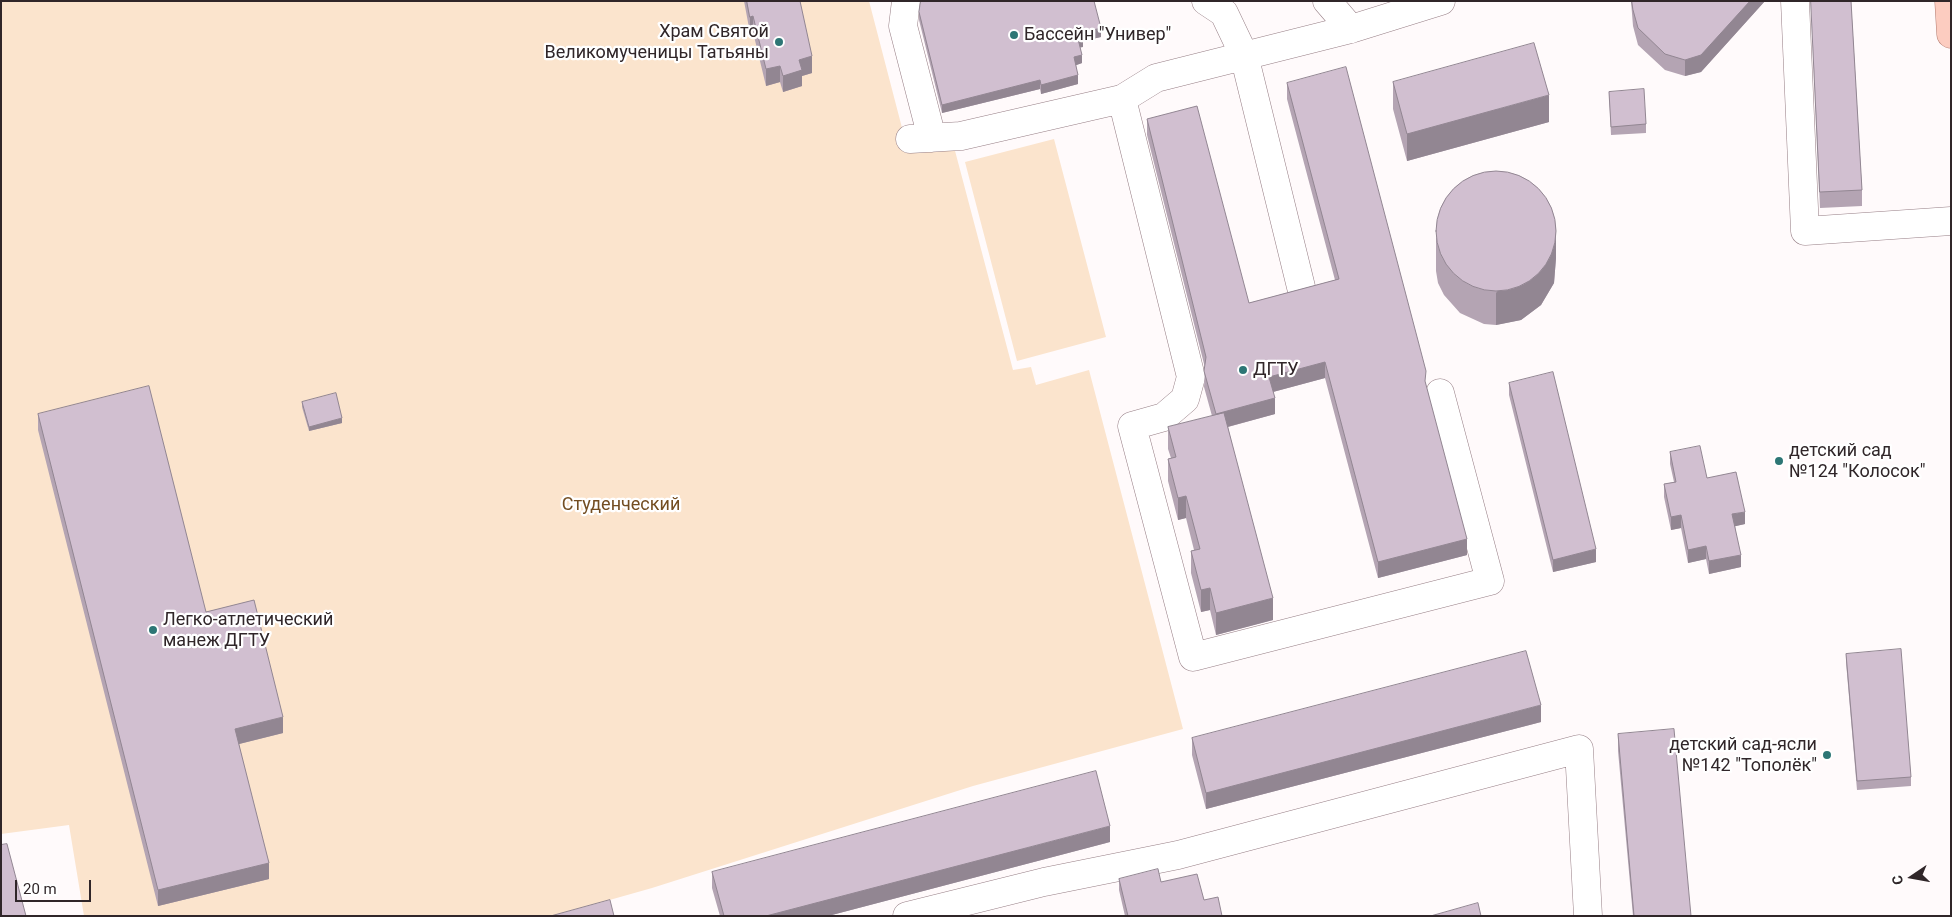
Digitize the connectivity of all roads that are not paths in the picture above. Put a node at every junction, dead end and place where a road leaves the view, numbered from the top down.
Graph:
1 (906, 1) edge
2 (1206, 1) edge
3 (1327, 1) edge
4 (1441, 1) edge
5 (1795, 1) edge
6 (1948, 1) edge
7 (1351, 29) junction
8 (1951, 34) edge
9 (1244, 55) junction
10 (1122, 99) junction
11 (1951, 221) edge
12 (1301, 287) edge
13 (1440, 393) dead end
14 (907, 916) edge
15 (1588, 916) edge

1 - 10 lane
2 - 9 lane
3 - 7 lane
4 - 7 lane
5 - 11 lane
6 - 8 main road
7 - 9 lane
9 - 10 lane
9 - 12 lane
10 - 13 lane
14 - 15 lane

